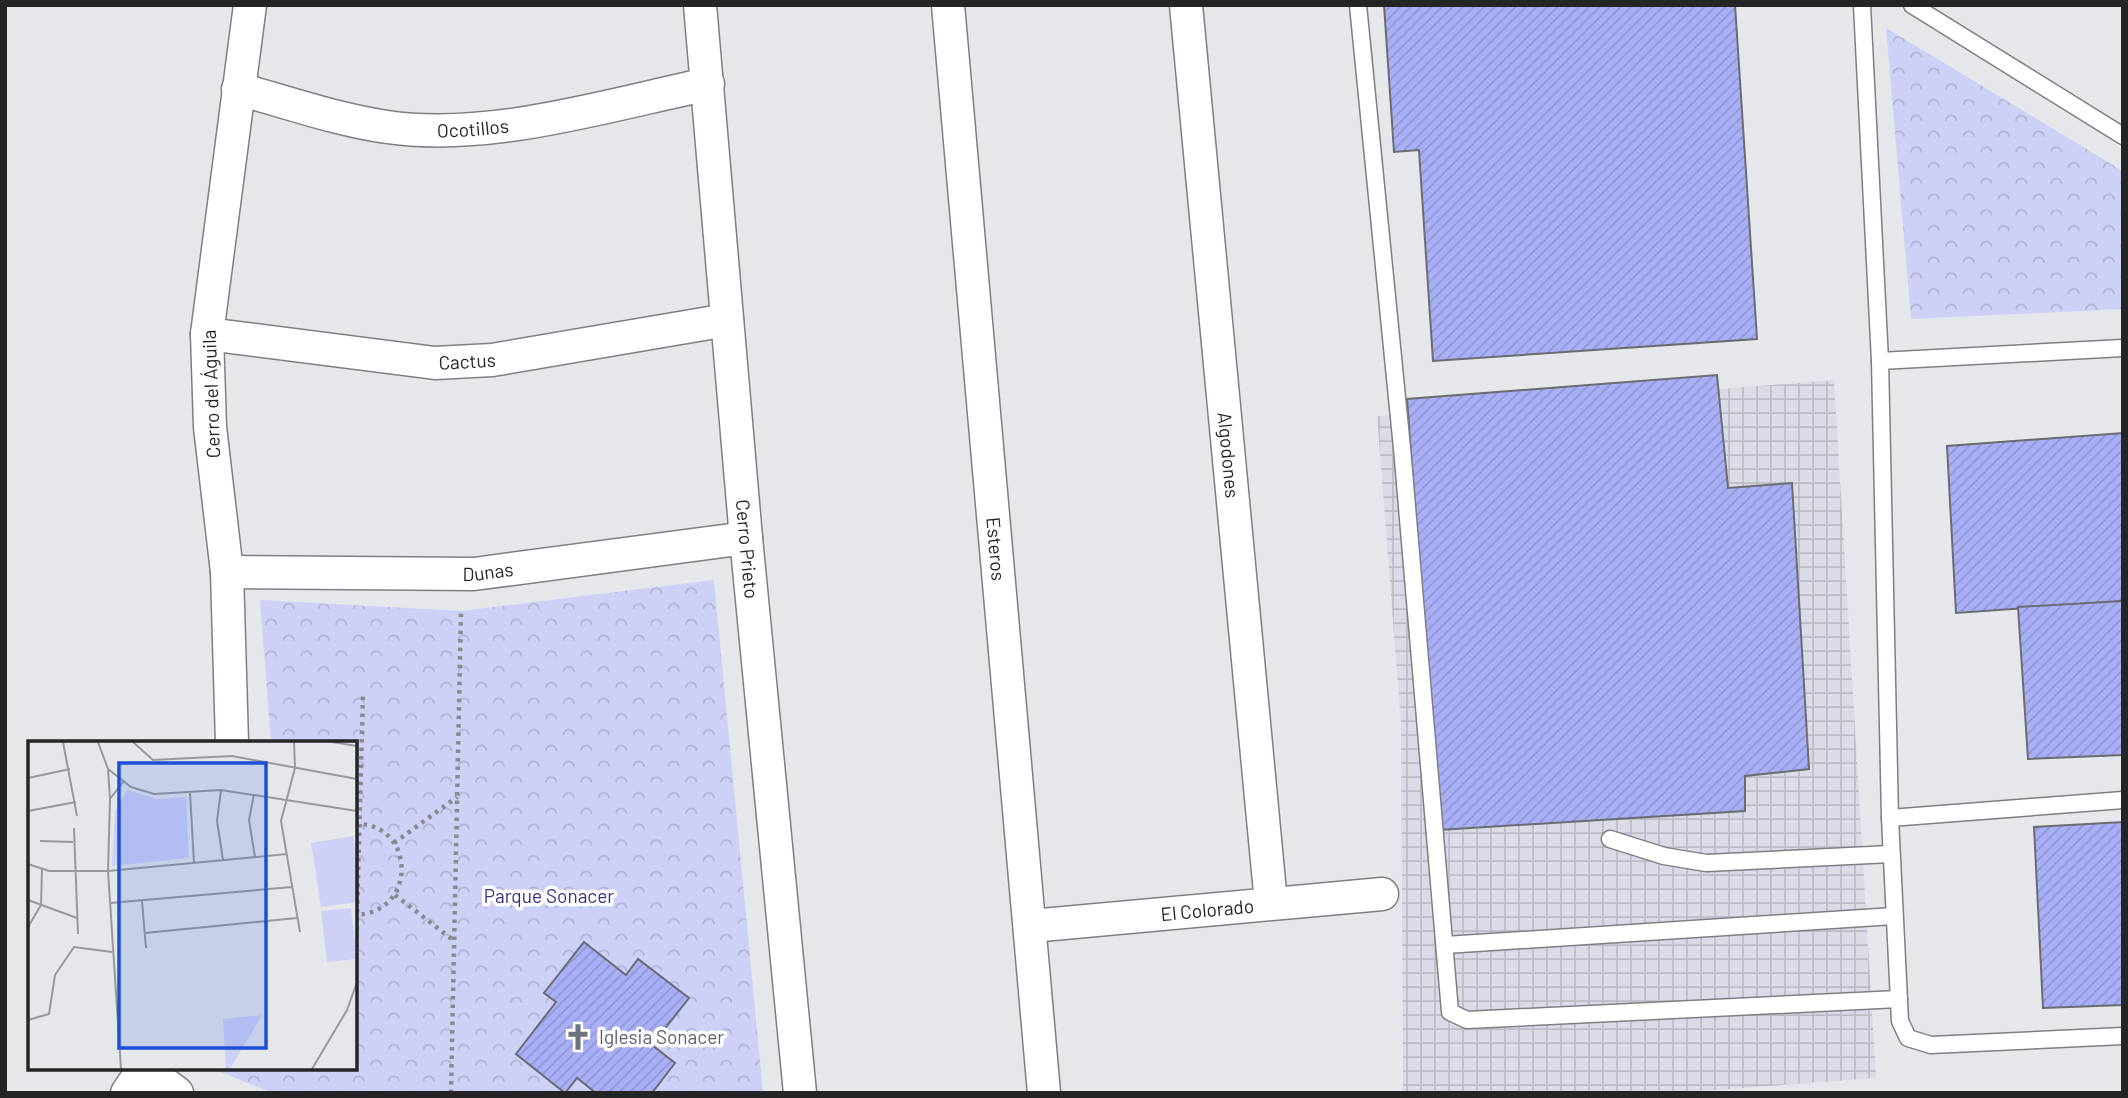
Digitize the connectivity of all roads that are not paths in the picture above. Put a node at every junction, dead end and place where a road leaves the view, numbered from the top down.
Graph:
1 (250, 5) edge
2 (700, 5) edge
3 (947, 5) edge
4 (1186, 5) edge
5 (1358, 5) edge
6 (1862, 5) edge
7 (1912, 5) edge
8 (708, 84) junction
9 (238, 89) junction
10 (2123, 135) edge
11 (727, 320) junction
12 (207, 334) junction
13 (2123, 348) edge
14 (1880, 361) junction
15 (746, 538) junction
16 (227, 572) junction
17 (232, 741) edge
18 (2123, 800) edge
19 (1890, 818) junction
20 (1610, 839) dead end
21 (1891, 854) junction
22 (1382, 894) dead end
23 (1271, 903) junction
24 (1894, 916) junction
25 (1031, 926) junction
26 (1445, 945) junction
27 (1899, 999) junction
28 (2123, 1036) edge
29 (143, 1070) edge
30 (147, 1070) edge
31 (127, 1093) edge
32 (177, 1093) edge
33 (800, 1093) edge
34 (1044, 1093) edge

1 - 9 street, Cerro del Águila
2 - 8 street, Cerro Prieto
3 - 25 street, Esteros
4 - 23 street, Algodones
5 - 26 lane
6 - 14 lane
7 - 10 lane
8 - 9 street, Ocotillos
8 - 11 street, Cerro Prieto
9 - 12 street, Cerro del Águila
11 - 12 street, Cactus
11 - 15 street, Cerro Prieto
12 - 16 street, Cerro del Águila
13 - 14 lane
14 - 19 lane
15 - 16 street, Dunas
15 - 33 street, Cerro Prieto
16 - 17 street, Cerro del Águila
18 - 19 lane
19 - 21 lane
20 - 21 lane
21 - 24 lane
22 - 23 street, El Colorado
23 - 25 street, El Colorado
24 - 26 lane
24 - 27 lane
25 - 34 street, Esteros
26 - 27 lane
27 - 28 lane
29 - 31 street
30 - 32 street

